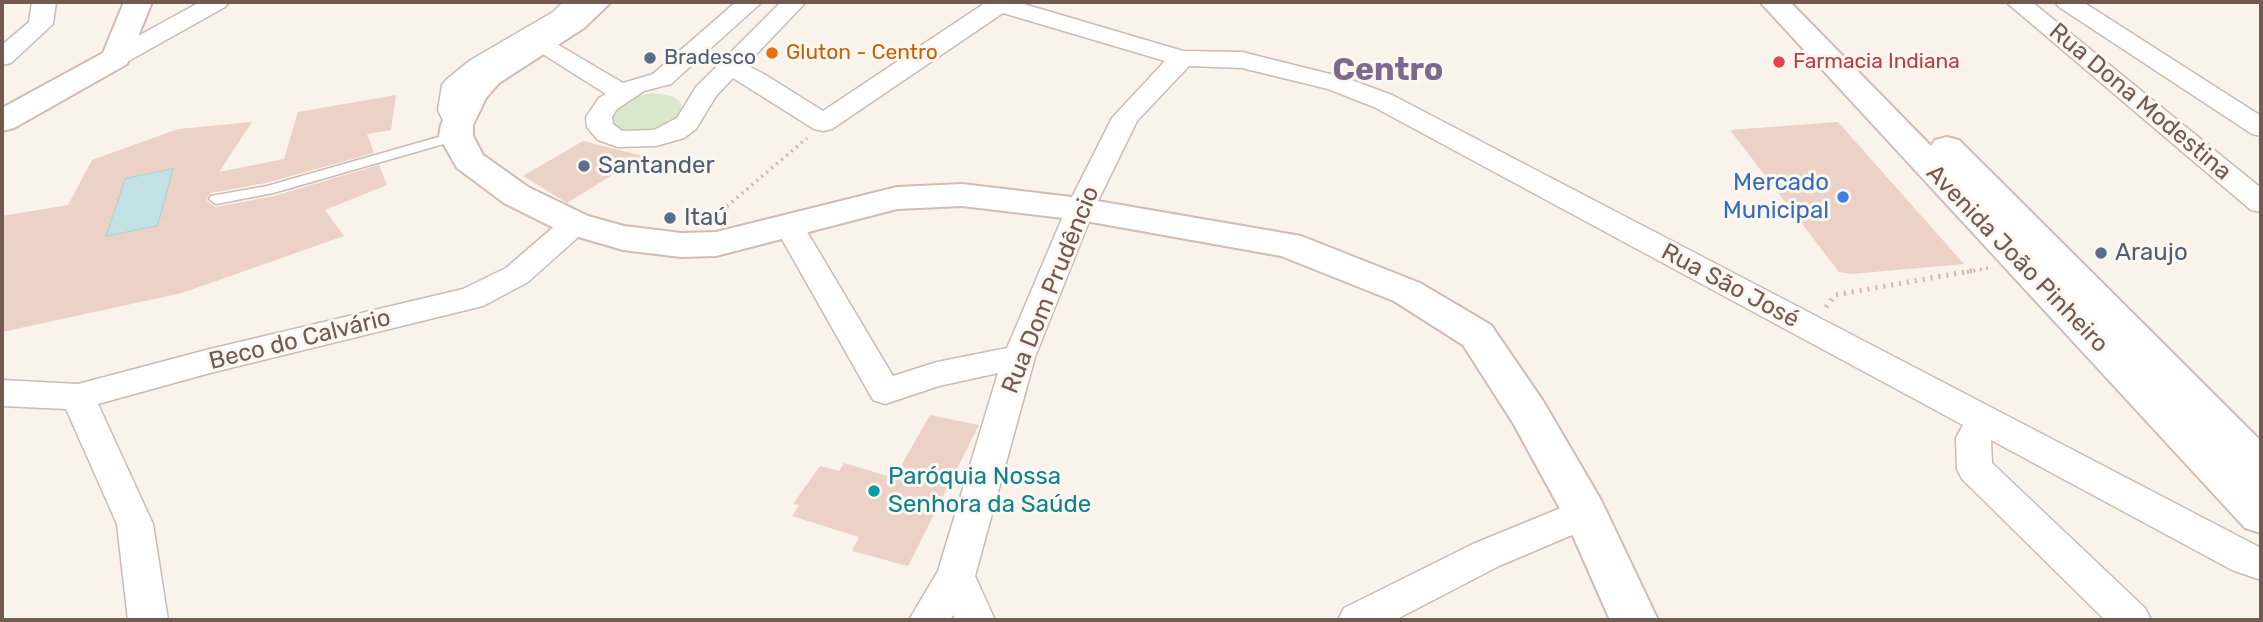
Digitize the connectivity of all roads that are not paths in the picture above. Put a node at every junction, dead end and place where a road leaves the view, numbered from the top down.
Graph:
1 (44, 2) edge
2 (138, 2) edge
3 (217, 2) edge
4 (576, 2) edge
5 (597, 2) edge
6 (750, 2) edge
7 (794, 2) edge
8 (1774, 2) edge
9 (1805, 2) edge
10 (999, 3) edge
11 (2023, 6) edge
12 (2074, 7) edge
13 (540, 43) junction
14 (2, 58) edge
15 (116, 58) junction
16 (1182, 58) junction
17 (730, 68) junction
18 (622, 93) junction
19 (2, 121) edge
20 (454, 124) junction
21 (2261, 128) edge
22 (216, 199) dead end
23 (2261, 202) edge
24 (1080, 209) junction
25 (576, 224) junction
26 (790, 227) junction
27 (1019, 357) junction
28 (2, 393) edge
29 (78, 397) junction
30 (1983, 419) junction
31 (2261, 468) edge
32 (1585, 513) junction
33 (2261, 515) edge
34 (2261, 564) edge
35 (956, 576) junction
36 (148, 620) edge
37 (929, 620) edge
38 (975, 620) edge
39 (1358, 620) edge
40 (1634, 620) edge
41 (2131, 620) edge

1 - 14 street
2 - 15 street
3 - 15 street
4 - 20 street
5 - 13 street
6 - 18 street
7 - 17 street
8 - 33 street, Avenida João Pinheiro
9 - 31 street, Avenida João Pinheiro
10 - 16 street, Rua São José
10 - 17 street
11 - 12 street
11 - 23 street, Rua Dona Modestina
12 - 21 street
13 - 18 street
13 - 20 street
15 - 19 street
16 - 24 street, Rua Dom Prudêncio
16 - 30 street, Rua São José
17 - 18 street
20 - 22 lane
20 - 25 street
24 - 26 street
24 - 27 street, Rua Dom Prudêncio
24 - 32 street
25 - 26 street
25 - 29 street, Beco do Calvário
26 - 27 street
27 - 35 street, Rua Dom Prudêncio
28 - 29 street, Beco do Calvário
29 - 36 street
30 - 34 street, Rua São José
30 - 41 street
32 - 39 street
32 - 40 street
35 - 37 street, Rua Dom Prudêncio
35 - 38 street

